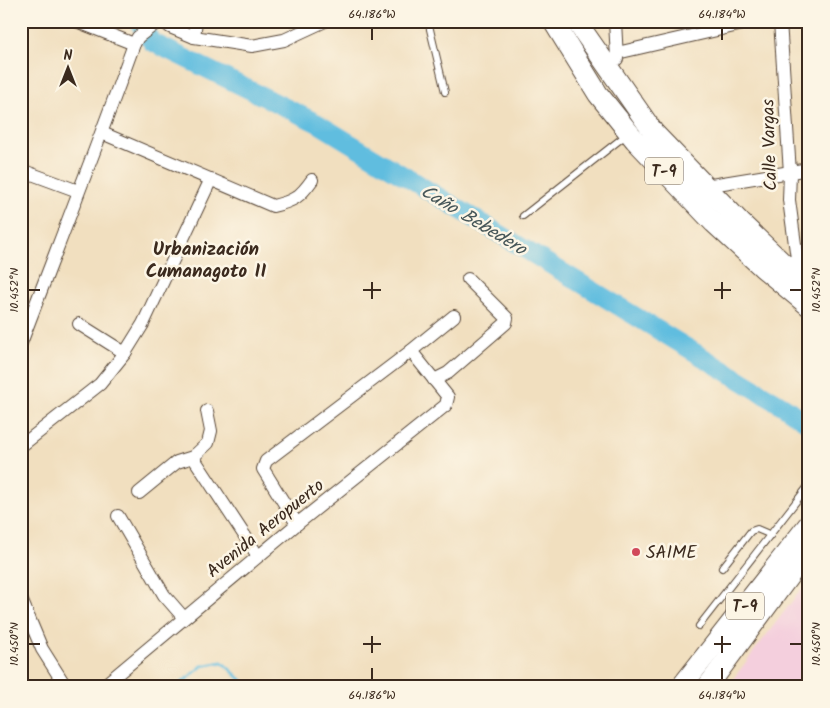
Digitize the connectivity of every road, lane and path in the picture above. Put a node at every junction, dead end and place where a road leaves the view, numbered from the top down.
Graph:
1 (76, 21) edge
2 (160, 21) edge
3 (164, 21) edge
4 (196, 21) edge
5 (325, 21) edge
6 (428, 21) edge
7 (553, 21) edge
8 (576, 21) edge
9 (615, 21) edge
10 (756, 21) edge
11 (780, 21) edge
12 (194, 37) junction
13 (136, 41) junction
14 (617, 52) junction
15 (616, 80) junction
16 (446, 92) dead end
17 (102, 133) junction
18 (629, 133) junction
19 (809, 169) edge
20 (21, 170) edge
21 (790, 172) junction
22 (211, 179) junction
23 (312, 180) dead end
24 (705, 186) junction
25 (78, 191) junction
26 (523, 216) dead end
27 (741, 223) junction
28 (804, 270) edge
29 (468, 279) dead end
30 (807, 299) edge
31 (454, 316) dead end
32 (79, 324) dead end
33 (21, 343) edge
34 (411, 351) junction
35 (124, 353) junction
36 (434, 380) junction
37 (207, 411) dead end
38 (21, 446) edge
39 (193, 457) junction
40 (809, 485) edge
41 (139, 493) dead end
42 (118, 516) dead end
43 (297, 524) junction
44 (809, 524) edge
45 (771, 535) junction
46 (809, 549) edge
47 (258, 556) junction
48 (722, 568) dead end
49 (21, 599) edge
50 (184, 618) junction
51 (700, 626) dead end
52 (714, 682) edge
53 (66, 687) edge
54 (102, 687) edge
55 (681, 687) edge

1 - 13 street
2 - 13 street
3 - 12 street
4 - 12 street
5 - 12 street
6 - 16 lane
7 - 18 main road, T-9
8 - 15 main road, T-9
9 - 14 street
10 - 14 street
11 - 21 street, Calle Vargas
13 - 17 street
14 - 15 street
15 - 24 main road, T-9
17 - 22 street
17 - 25 street
18 - 26 lane
18 - 30 main road, T-9
19 - 21 street
20 - 25 street
21 - 24 street
21 - 28 street, Calle Vargas
22 - 23 street
22 - 35 street
24 - 27 main road, T-9
25 - 33 street
27 - 28 main road, T-9
27 - 30 main road, T-9
29 - 36 street
31 - 34 street
32 - 35 street
34 - 36 street
34 - 43 street
35 - 38 street
36 - 43 street, Avenida Aeropuerto
37 - 39 street
39 - 41 street
39 - 47 street
40 - 45 lane
42 - 50 street
43 - 47 street, Avenida Aeropuerto
44 - 55 main road, T-9
45 - 48 lane
45 - 51 lane
46 - 52 main road, T-9
47 - 50 street, Avenida Aeropuerto
49 - 53 street
50 - 54 street, Avenida Aeropuerto

